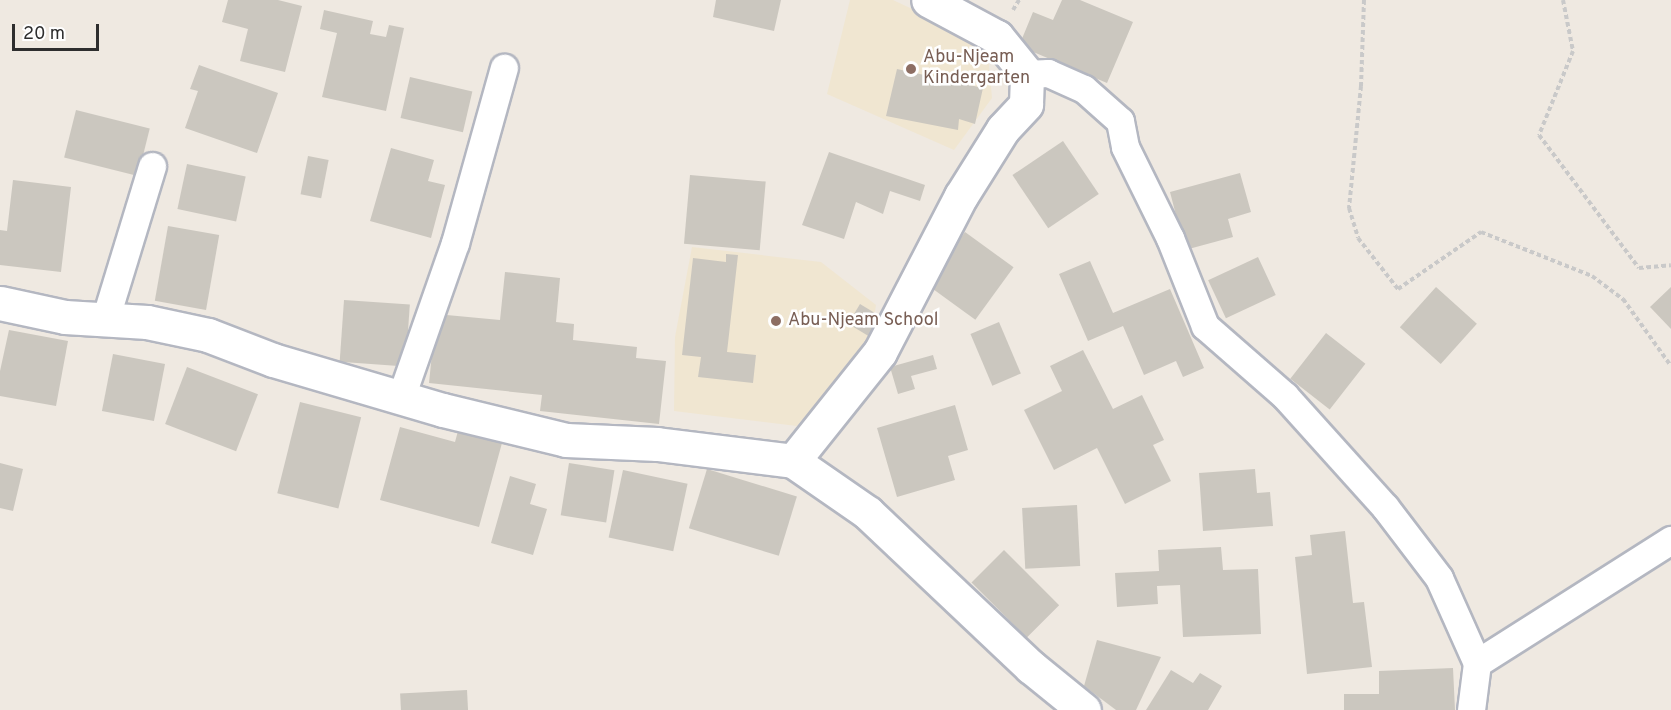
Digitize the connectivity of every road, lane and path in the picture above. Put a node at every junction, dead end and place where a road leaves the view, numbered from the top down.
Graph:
1 (928, 0) edge
2 (1364, 0) edge
3 (1563, 0) edge
4 (504, 68) dead end
5 (1027, 74) junction
6 (152, 166) dead end
7 (1671, 265) edge
8 (0, 303) edge
9 (105, 320) junction
10 (1671, 366) edge
11 (401, 398) junction
12 (793, 461) junction
13 (1671, 540) edge
14 (1477, 663) junction
15 (1084, 710) edge
16 (1471, 710) edge

1 - 5 street
2 - 10 path
3 - 7 path
4 - 11 street
5 - 12 street
5 - 14 street
6 - 9 street
8 - 9 street
9 - 11 street
11 - 12 street
12 - 15 street
13 - 14 street
14 - 16 street

